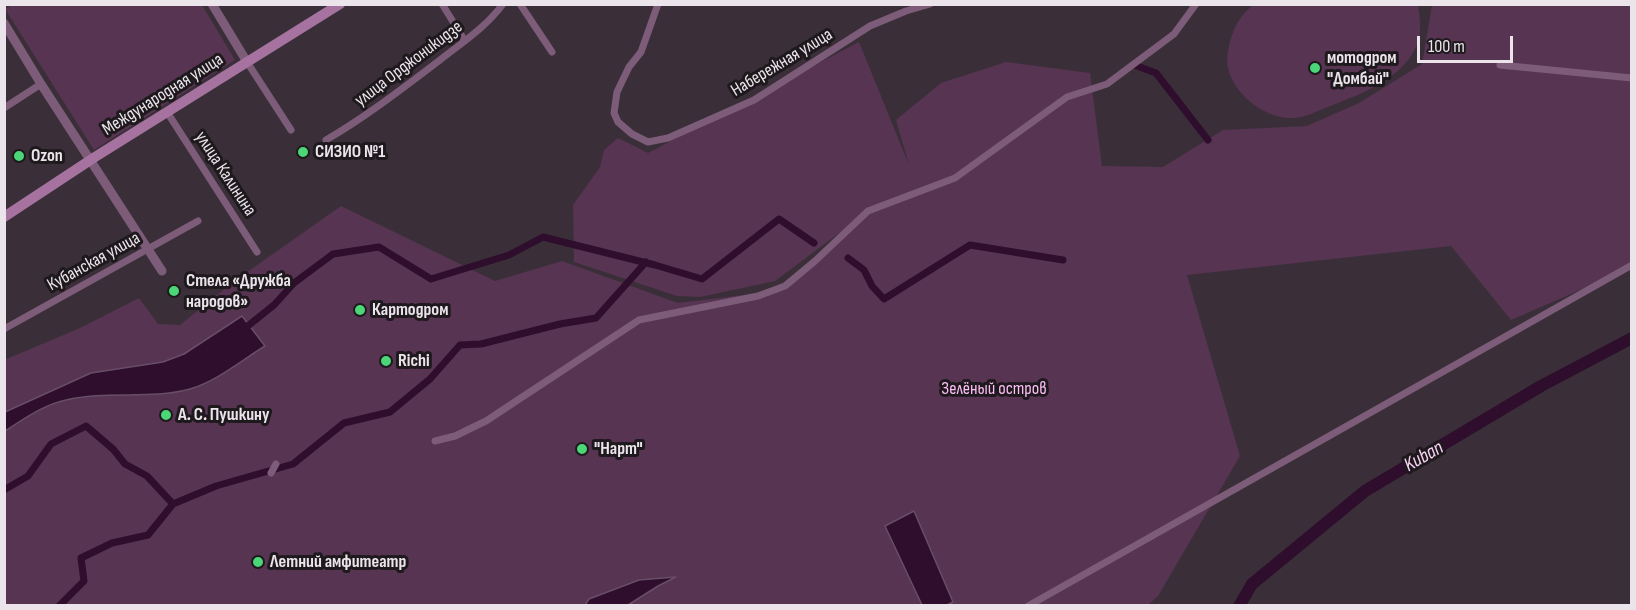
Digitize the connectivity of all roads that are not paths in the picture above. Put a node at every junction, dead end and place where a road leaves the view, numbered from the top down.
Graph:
1 (212, 4) edge
2 (340, 4) edge
3 (442, 4) edge
4 (503, 4) edge
5 (520, 4) edge
6 (658, 4) edge
7 (930, 4) edge
8 (1193, 6) edge
9 (4, 23) edge
10 (465, 41) junction
11 (552, 52) dead end
12 (247, 62) junction
13 (1500, 65) dead end
14 (1632, 78) edge
15 (41, 84) junction
16 (4, 108) edge
17 (167, 112) junction
18 (291, 130) dead end
19 (326, 140) dead end
20 (90, 160) junction
21 (4, 217) edge
22 (198, 221) dead end
23 (148, 249) junction
24 (257, 252) dead end
25 (1632, 265) edge
26 (162, 271) dead end
27 (4, 329) edge
28 (435, 441) dead end
29 (276, 464) dead end
30 (271, 473) dead end
31 (1028, 606) edge

1 - 12 street
2 - 12 main road, Международная улица
3 - 10 street
4 - 10 street, улица Орджоникидзе
5 - 11 street
6 - 7 street, Набережная улица
8 - 28 street
9 - 15 street
10 - 19 street, улица Орджоникидзе
12 - 17 main road, Международная улица
12 - 18 street
13 - 14 street
15 - 16 street
15 - 20 street
17 - 20 main road, Международная улица
17 - 24 street, улица Калинина
20 - 21 main road, Международная улица
20 - 23 street
22 - 23 street, Кубанская улица
23 - 26 street
23 - 27 street, Кубанская улица
25 - 31 street
29 - 30 street

